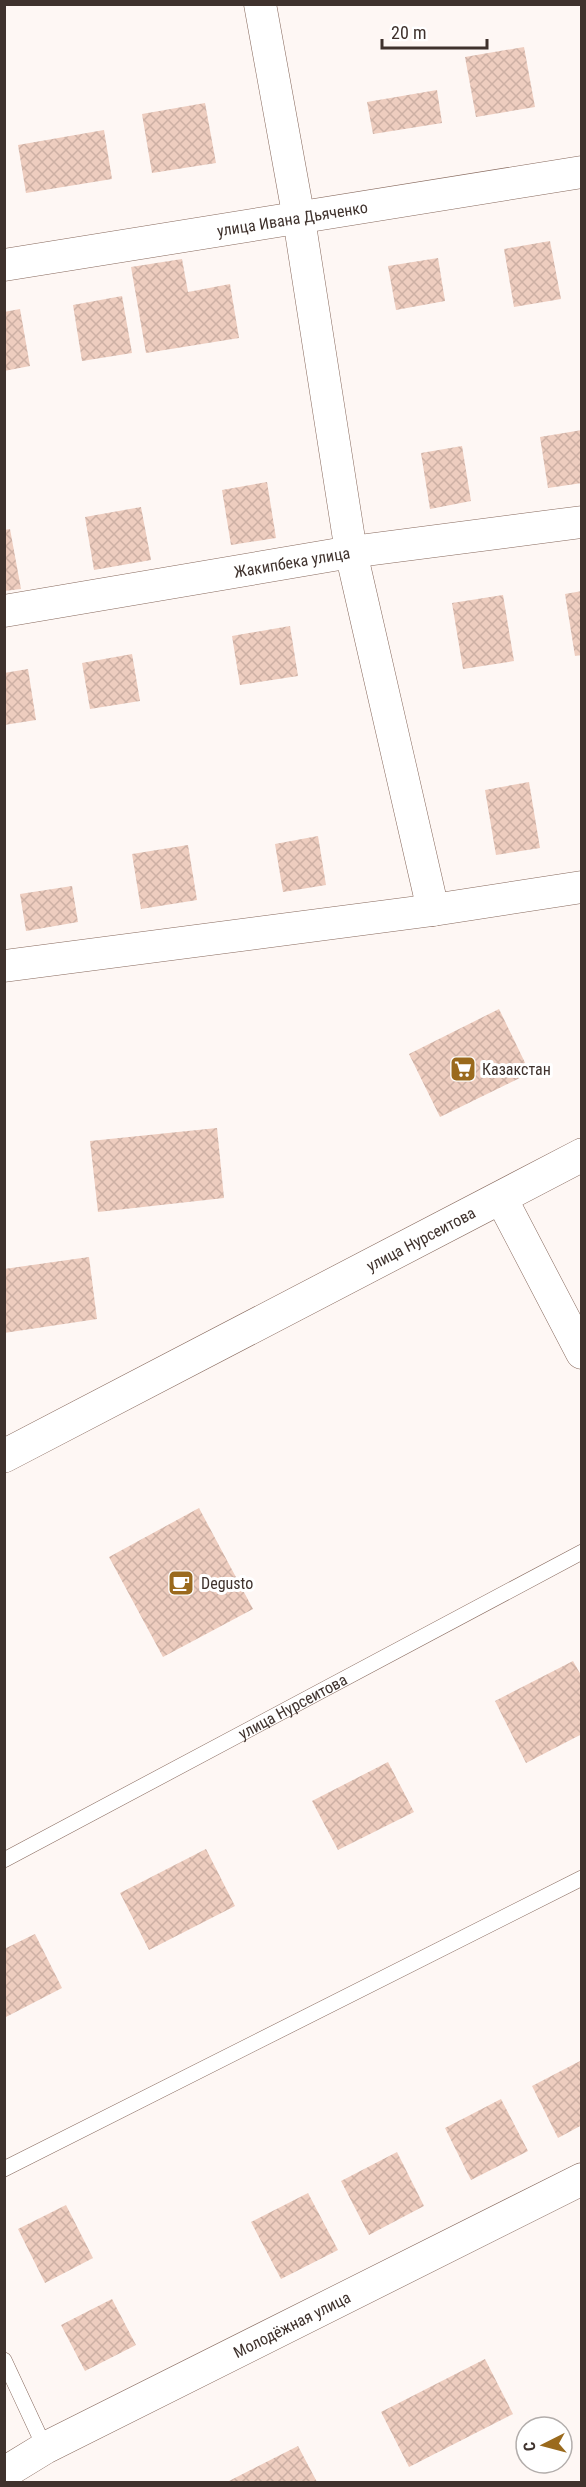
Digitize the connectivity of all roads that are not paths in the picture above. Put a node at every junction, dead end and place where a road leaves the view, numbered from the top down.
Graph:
1 (260, 4) edge
2 (582, 172) edge
3 (299, 219) junction
4 (4, 265) edge
5 (582, 522) edge
6 (351, 552) junction
7 (4, 611) edge
8 (582, 887) edge
9 (433, 910) junction
10 (4, 966) edge
11 (582, 1155) edge
12 (501, 1198) junction
13 (582, 1353) edge
14 (4, 1456) edge
15 (582, 1552) edge
16 (4, 1860) edge
17 (582, 1878) edge
18 (4, 2169) edge
19 (582, 2178) edge
20 (4, 2360) edge
21 (45, 2448) junction
22 (4, 2473) edge

1 - 3 street
2 - 3 street, улица Ивана Дьяченко
3 - 4 street, улица Ивана Дьяченко
3 - 6 street
5 - 6 street, Жакипбека улица
6 - 7 street, Жакипбека улица
6 - 9 street
8 - 9 street
9 - 10 street
11 - 12 main road, улица Нурсеитова
12 - 13 street
12 - 14 main road, улица Нурсеитова
15 - 16 lane, улица Нурсеитова
17 - 18 lane
19 - 21 street, Молодёжная улица
20 - 21 lane
21 - 22 street, Молодёжная улица

